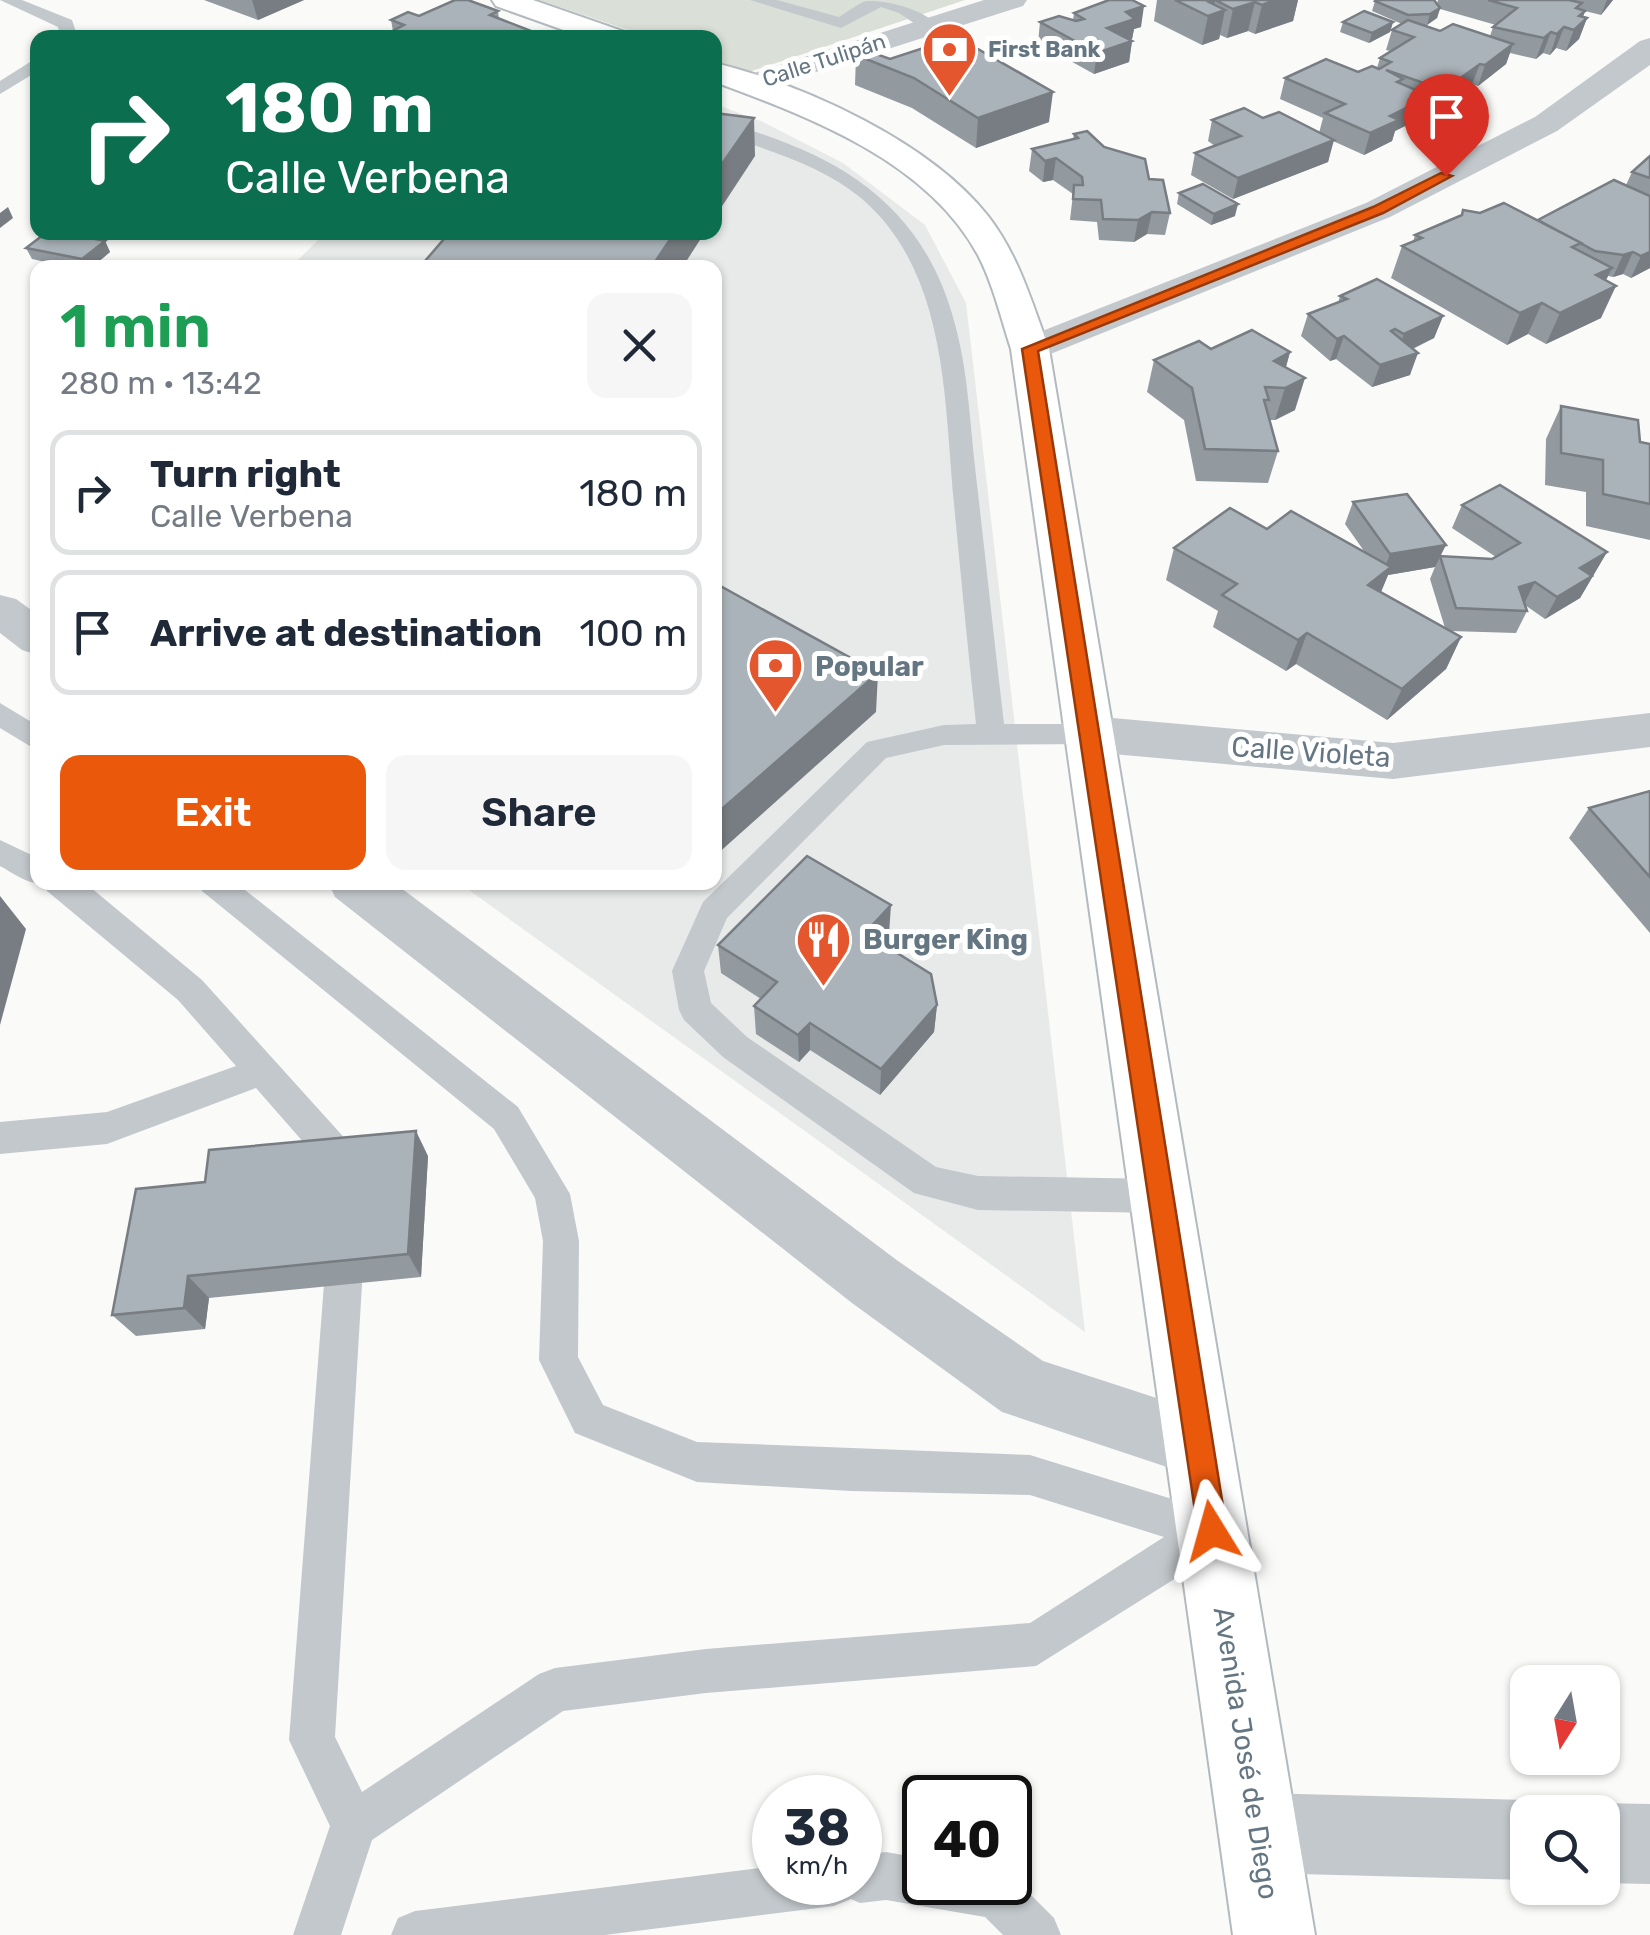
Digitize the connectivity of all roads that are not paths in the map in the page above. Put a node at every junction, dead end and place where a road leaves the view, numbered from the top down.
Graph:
1 (6, 0) edge
2 (506, 0) edge
3 (758, 0) edge
4 (878, 0) edge
5 (1013, 0) edge
6 (930, 26) junction
7 (67, 30) edge
8 (592, 30) edge
9 (1650, 47) edge
10 (30, 68) edge
11 (732, 78) edge
12 (0, 89) edge
13 (722, 128) edge
14 (1030, 349) junction
15 (0, 610) edge
16 (30, 633) edge
17 (0, 712) edge
18 (1650, 730) edge
19 (991, 734) junction
20 (1090, 734) junction
21 (30, 735) edge
22 (0, 852) edge
23 (30, 868) edge
24 (72, 890) edge
25 (223, 890) edge
26 (364, 890) edge
27 (262, 1070) junction
28 (0, 1138) edge
29 (345, 1164) edge
30 (1162, 1196) junction
31 (343, 1284) edge
32 (1200, 1444) junction
33 (1212, 1531) junction
34 (354, 1825) junction
35 (1258, 1833) junction
36 (1510, 1840) edge
37 (1620, 1843) edge
38 (1650, 1844) edge
39 (882, 1876) edge
40 (752, 1892) edge
41 (317, 1935) edge
42 (415, 1935) edge
43 (1037, 1935) edge
44 (1274, 1935) edge

1 - 7 lane
2 - 8 street
3 - 4 lane
4 - 6 lane
5 - 6 street, Calle Tulipán
6 - 11 street, Calle Tulipán
9 - 14 street
10 - 12 lane
11 - 14 street, Avenida José de Diego
13 - 19 lane
14 - 20 street, Avenida José de Diego
15 - 16 street
17 - 21 lane
18 - 20 street, Calle Violeta
19 - 20 lane
19 - 30 lane
20 - 30 street, Avenida José de Diego
22 - 23 lane
24 - 27 lane
25 - 33 lane
26 - 32 street
27 - 28 lane
27 - 29 lane
30 - 32 street, Avenida José de Diego
31 - 34 lane
32 - 33 street, Avenida José de Diego
33 - 34 lane
33 - 35 street, Avenida José de Diego
34 - 41 lane
35 - 36 street
35 - 44 street, Avenida José de Diego
37 - 38 street
39 - 43 lane
40 - 42 lane

